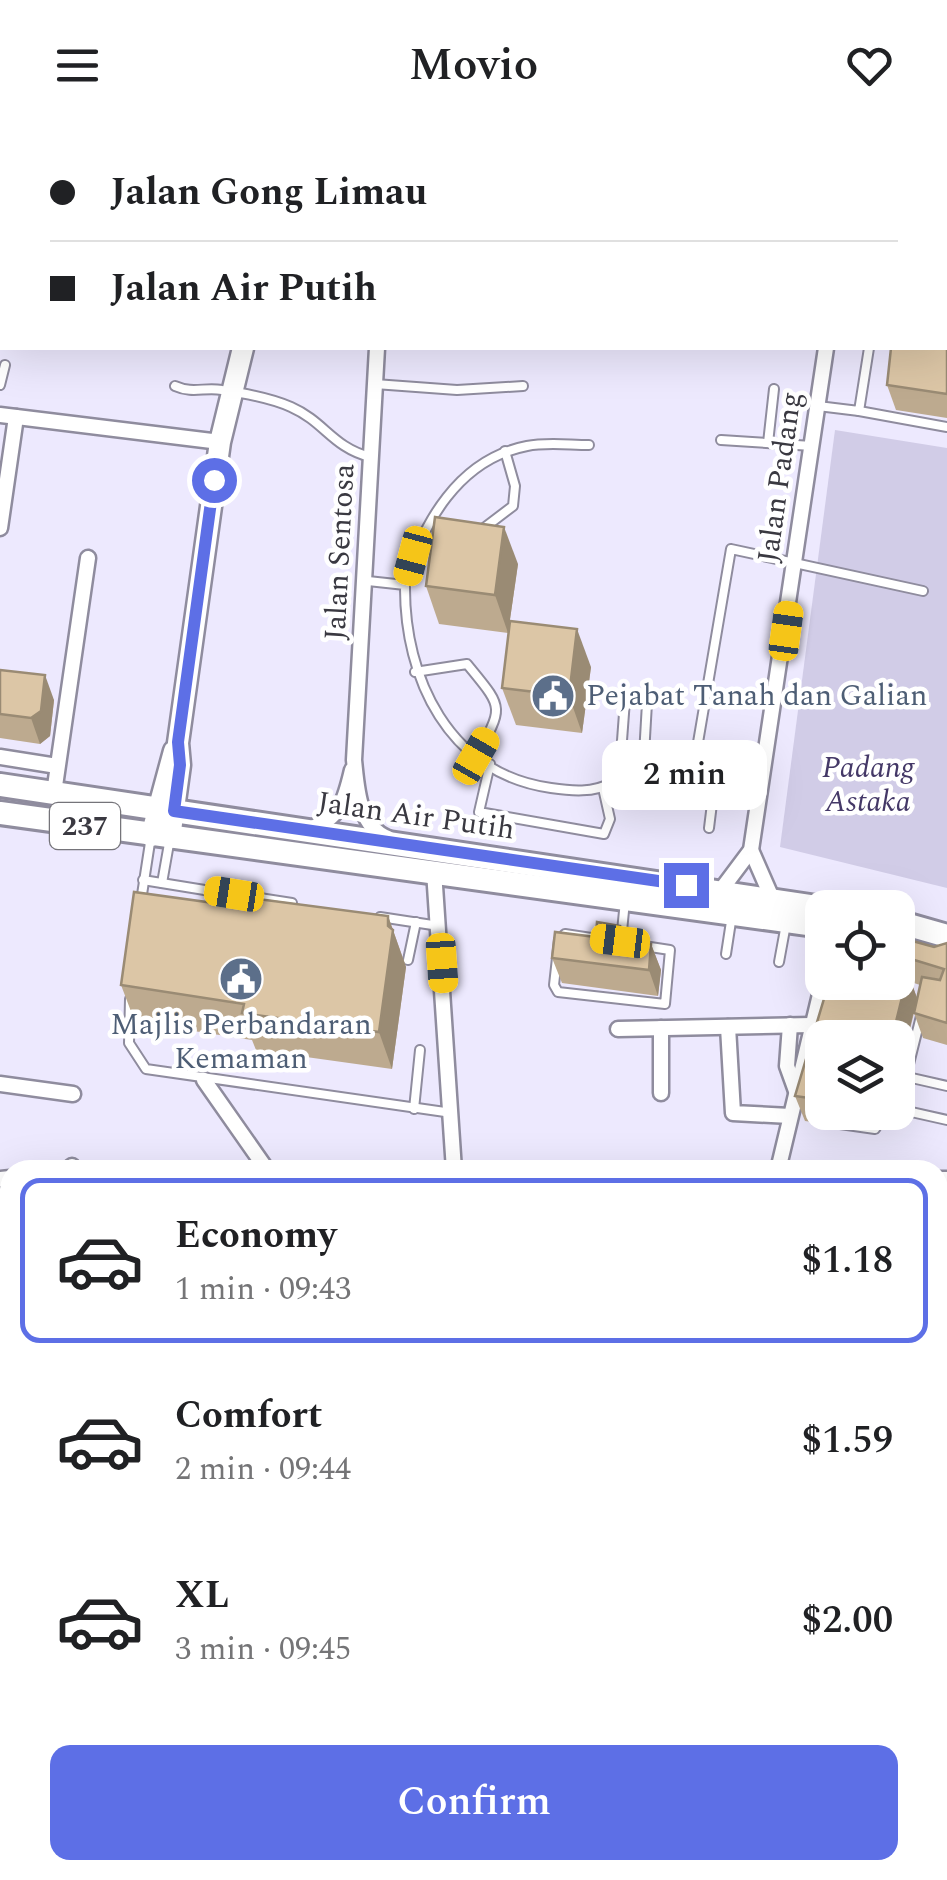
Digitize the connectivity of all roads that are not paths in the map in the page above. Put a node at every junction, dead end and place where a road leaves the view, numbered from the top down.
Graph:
1 (242, 350) edge
2 (377, 350) edge
3 (826, 350) edge
4 (868, 350) edge
5 (5, 366) dead end
6 (375, 384) junction
7 (0, 385) edge
8 (176, 386) dead end
9 (523, 386) dead end
10 (774, 389) dead end
11 (232, 393) junction
12 (818, 406) junction
13 (859, 411) junction
14 (0, 415) edge
15 (16, 417) junction
16 (947, 427) edge
17 (721, 440) dead end
18 (220, 442) junction
19 (768, 443) junction
20 (589, 445) dead end
21 (812, 446) junction
22 (505, 451) junction
23 (372, 457) junction
24 (437, 508) junction
25 (449, 518) edge
26 (0, 528) edge
27 (471, 531) edge
28 (88, 558) dead end
29 (796, 561) junction
30 (368, 581) junction
31 (405, 585) junction
32 (923, 591) dead end
33 (415, 672) junction
34 (52, 691) dead end
35 (68, 694) junction
36 (621, 754) junction
37 (644, 754) junction
38 (476, 756) junction
39 (0, 757) edge
40 (354, 760) junction
41 (695, 760) junction
42 (717, 763) junction
43 (490, 764) junction
44 (58, 766) junction
45 (766, 770) junction
46 (0, 785) edge
47 (603, 788) junction
48 (54, 793) junction
49 (166, 810) junction
50 (0, 813) edge
51 (709, 828) dead end
52 (302, 830) junction
53 (160, 837) junction
54 (403, 844) junction
55 (751, 850) junction
56 (434, 871) junction
57 (144, 880) junction
58 (162, 883) junction
59 (772, 898) junction
60 (625, 899) junction
61 (727, 901) junction
62 (299, 904) edge
63 (805, 904) edge
64 (140, 916) edge
65 (377, 916) edge
66 (786, 919) junction
67 (416, 922) junction
68 (805, 923) edge
69 (439, 926) junction
70 (915, 927) edge
71 (947, 936) edge
72 (620, 941) junction
73 (915, 949) edge
74 (726, 954) dead end
75 (947, 958) edge
76 (408, 960) dead end
77 (779, 962) dead end
78 (132, 986) edge
79 (922, 1012) edge
80 (805, 1025) edge
81 (728, 1026) junction
82 (790, 1026) junction
83 (661, 1028) junction
84 (618, 1030) dead end
85 (915, 1033) edge
86 (805, 1049) edge
87 (420, 1050) dead end
88 (204, 1080) junction
89 (915, 1081) edge
90 (0, 1084) edge
91 (947, 1086) edge
92 (796, 1091) junction
93 (662, 1093) dead end
94 (73, 1094) dead end
95 (414, 1109) junction
96 (452, 1113) junction
97 (915, 1113) edge
98 (790, 1116) junction
99 (947, 1120) edge
100 (260, 1160) edge
101 (454, 1160) edge
102 (780, 1160) edge

1 - 11 street
2 - 6 street, Jalan Sentosa
3 - 12 street, Jalan Padang
4 - 13 lane
5 - 7 lane
6 - 9 lane
6 - 23 street, Jalan Sentosa
8 - 11 lane
10 - 19 lane
11 - 18 street
11 - 23 lane
12 - 13 lane
12 - 21 street, Jalan Padang
13 - 16 lane
14 - 15 street
15 - 18 street
15 - 26 street
17 - 19 lane
18 - 49 street
19 - 21 lane
20 - 22 lane
21 - 29 street, Jalan Padang
22 - 24 lane
22 - 27 lane
23 - 30 street, Jalan Sentosa
24 - 25 lane
24 - 31 lane
28 - 35 street
29 - 32 lane
29 - 41 lane
29 - 45 street, Jalan Padang
30 - 31 lane
30 - 40 street, Jalan Sentosa
31 - 33 lane
33 - 38 lane
33 - 38 lane
34 - 35 lane
35 - 44 street
36 - 37 lane
36 - 37 lane
36 - 47 lane
37 - 41 lane
38 - 43 lane
39 - 44 street
40 - 52 street
40 - 54 street
41 - 42 lane
42 - 45 lane
42 - 51 lane
43 - 47 lane
43 - 47 lane
44 - 48 street
45 - 55 street, Jalan Padang
46 - 48 main road, Jalan Air Putih / 237
48 - 49 main road, Jalan Air Putih / 237
49 - 52 main road, Jalan Air Putih / 237
49 - 53 street
50 - 53 main road, Jalan Air Putih / 237
52 - 54 main road, Jalan Air Putih / 237
53 - 56 main road, Jalan Air Putih / 237
53 - 57 lane
53 - 58 lane
54 - 61 main road, Jalan Air Putih / 237
55 - 59 street
55 - 61 street
56 - 60 main road, Jalan Air Putih / 237
56 - 69 street
57 - 58 lane
57 - 64 lane
58 - 62 lane
59 - 61 main road, Jalan Air Putih / 237
59 - 63 main road, Jalan Air Putih / 237
60 - 61 main road, Jalan Air Putih / 237
60 - 72 lane
61 - 66 main road, Jalan Air Putih / 237
61 - 74 lane
65 - 67 lane
66 - 68 main road, Jalan Air Putih / 237
66 - 77 lane
67 - 69 lane
67 - 76 lane
69 - 96 street
70 - 71 main road
72 - 72 lane
73 - 75 main road
78 - 88 lane
79 - 85 lane
80 - 82 street
81 - 82 street
81 - 83 street
81 - 98 street
82 - 92 street
83 - 84 street
83 - 93 street
86 - 92 street
87 - 95 lane
88 - 95 lane
88 - 100 street
89 - 91 lane
90 - 94 street
92 - 98 street
95 - 96 lane
96 - 101 street
97 - 99 lane
98 - 102 street

